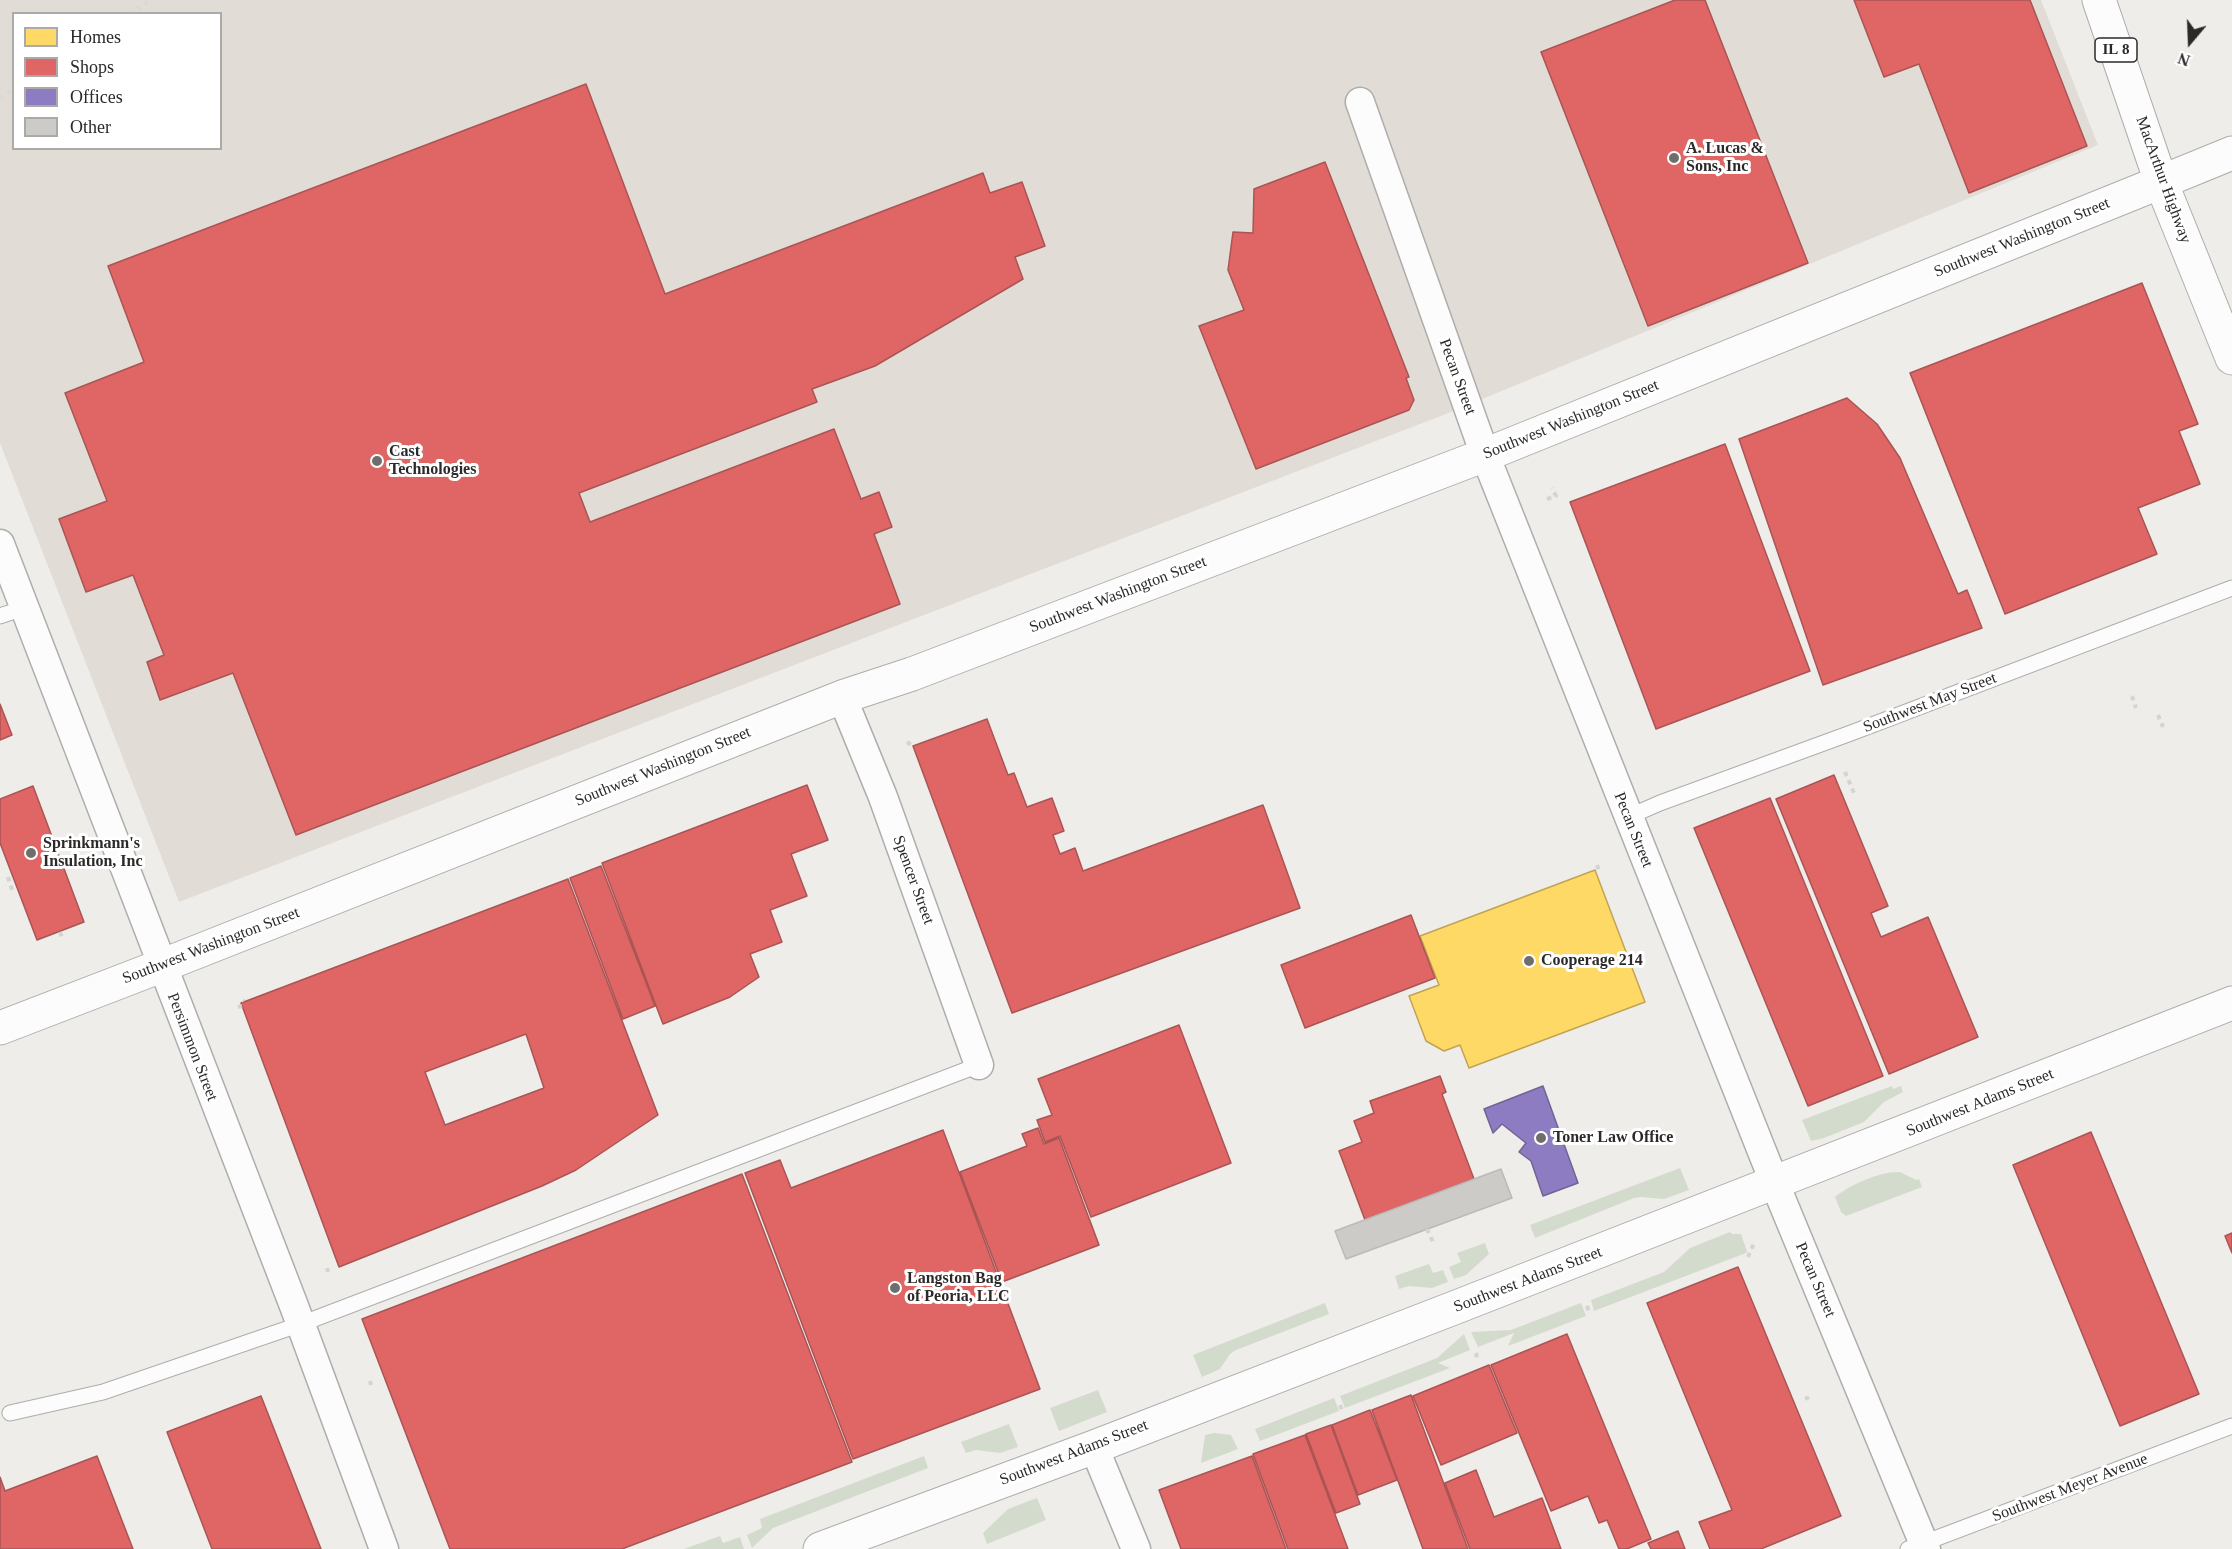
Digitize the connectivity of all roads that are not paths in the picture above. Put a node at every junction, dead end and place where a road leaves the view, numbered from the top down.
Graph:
1 (2099, 0) edge
2 (1360, 102) dead end
3 (2232, 153) edge
4 (2161, 182) junction
5 (2232, 358) edge
6 (1485, 455) junction
7 (0, 544) edge
8 (2232, 588) edge
9 (12, 612) edge
10 (842, 697) junction
11 (1628, 817) junction
12 (161, 966) junction
13 (2232, 1003) edge
14 (0, 1028) edge
15 (979, 1065) joint
16 (1775, 1184) junction
17 (301, 1324) junction
18 (10, 1413) dead end
19 (2232, 1426) edge
20 (1094, 1447) junction
21 (1920, 1547) edge
22 (384, 1549) edge
23 (820, 1549) edge
24 (1136, 1549) edge

1 - 4 main road, MacArthur Highway / IL 8
2 - 6 street, Pecan Street
3 - 4 main road, Southwest Washington Street
4 - 5 main road, MacArthur Highway / IL 8
4 - 6 main road, Southwest Washington Street
6 - 10 main road, Southwest Washington Street
6 - 11 street, Pecan Street
7 - 9 street, Persimmon Street
8 - 11 lane, Southwest May Street
9 - 12 street, Persimmon Street
10 - 12 main road, Southwest Washington Street
10 - 15 street, Spencer Street
11 - 16 street, Pecan Street
12 - 14 main road, Southwest Washington Street
12 - 17 street, Persimmon Street
13 - 16 main road, Southwest Adams Street
15 - 17 lane
16 - 20 main road, Southwest Adams Street
16 - 21 street, Pecan Street
17 - 18 lane
17 - 22 street, Persimmon Street
19 - 21 lane, Southwest Meyer Avenue
20 - 23 main road, Southwest Adams Street
20 - 24 street

